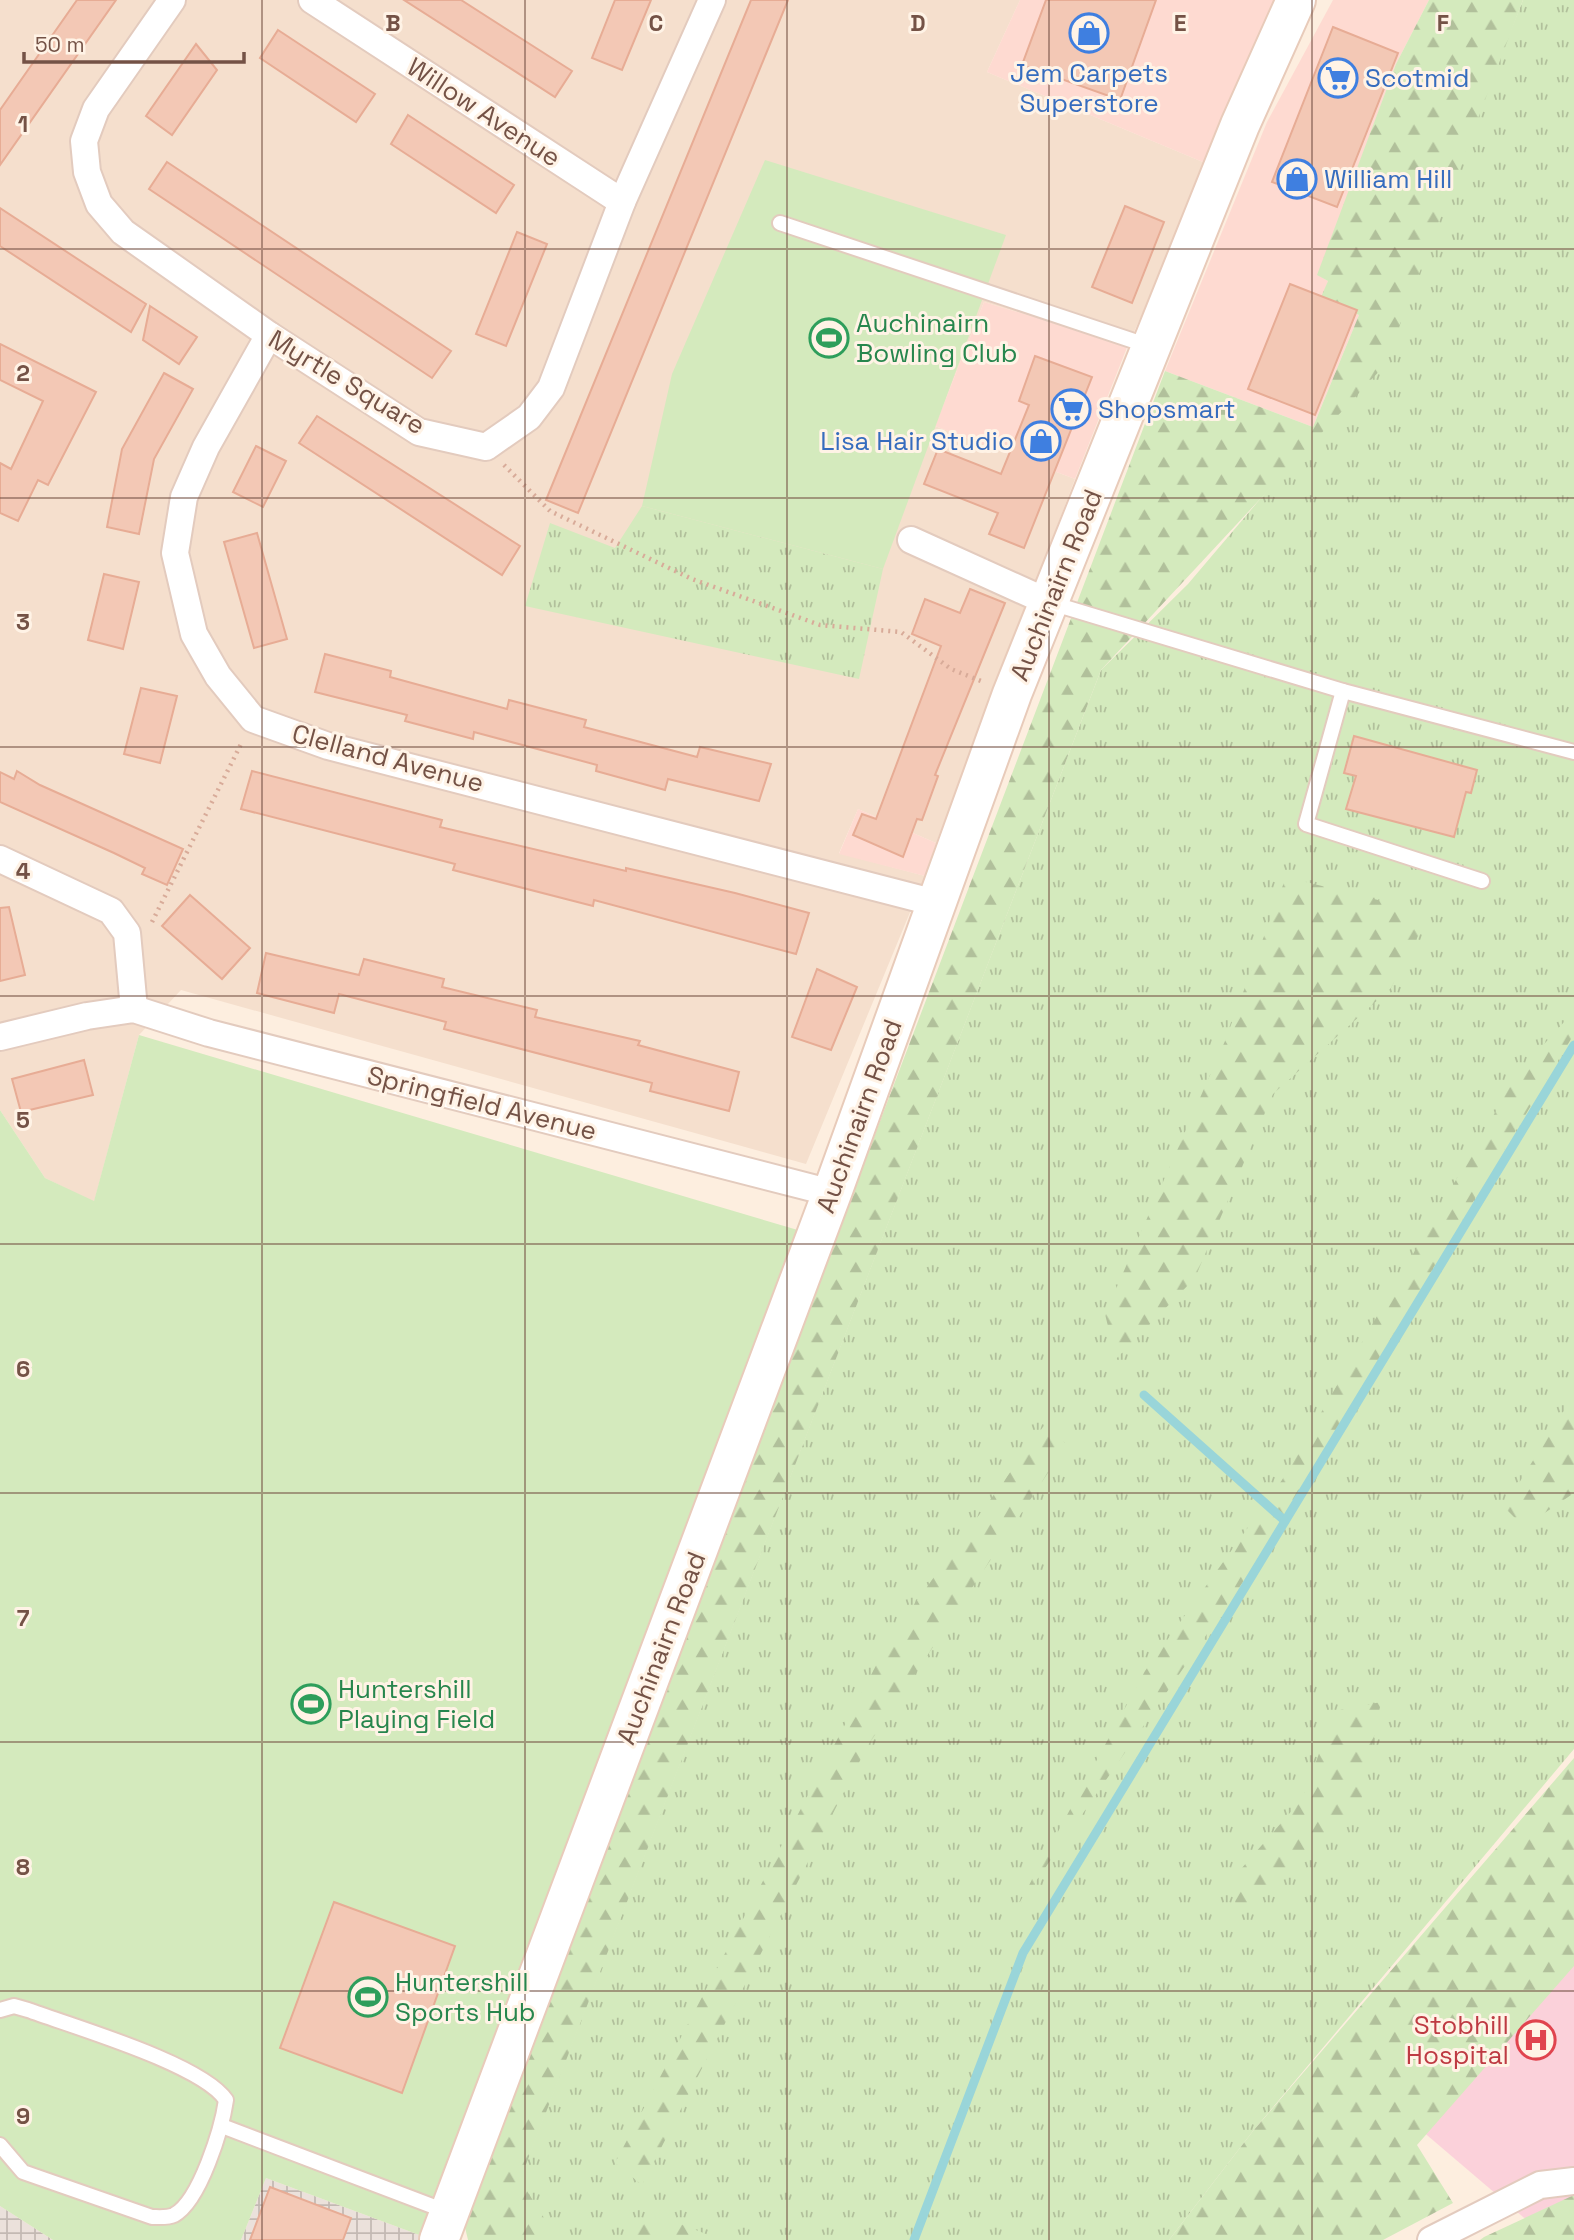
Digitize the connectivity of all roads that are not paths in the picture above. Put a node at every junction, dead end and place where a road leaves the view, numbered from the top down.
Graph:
1 (172, 0) edge
2 (312, 0) edge
3 (712, 0) edge
4 (1296, 0) edge
5 (622, 202) junction
6 (780, 223) dead end
7 (269, 335) junction
8 (1151, 347) junction
9 (912, 540) dead end
10 (1048, 602) junction
11 (1343, 691) junction
12 (1574, 752) edge
13 (0, 859) edge
14 (1482, 881) dead end
15 (936, 903) junction
16 (134, 1009) junction
17 (0, 1037) edge
18 (832, 1193) junction
19 (0, 2010) edge
20 (222, 2126) junction
21 (0, 2145) edge
22 (1574, 2181) edge
23 (444, 2226) edge
24 (1431, 2240) edge

1 - 7 street, Myrtle Square
2 - 5 street, Willow Avenue
3 - 5 street
4 - 8 main road, Auchinairn Road
5 - 7 street, Myrtle Square
6 - 8 lane
7 - 15 street, Clelland Avenue
8 - 10 main road, Auchinairn Road
9 - 10 street
10 - 11 lane
10 - 15 main road, Auchinairn Road
11 - 12 lane
11 - 14 lane
13 - 16 street
15 - 18 main road, Auchinairn Road
16 - 17 street
16 - 18 street, Springfield Avenue
18 - 23 main road, Auchinairn Road
19 - 20 lane
20 - 21 lane
20 - 23 lane
22 - 24 street

